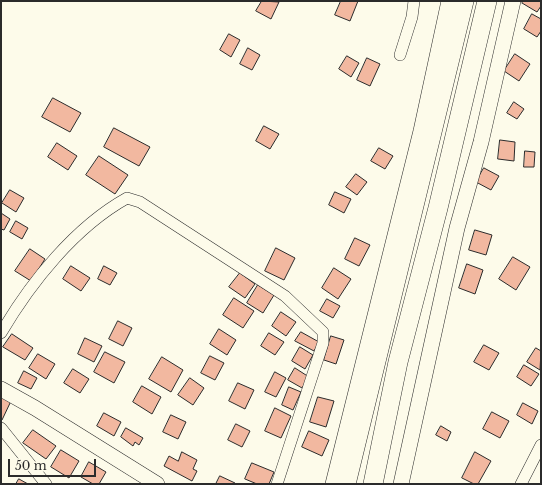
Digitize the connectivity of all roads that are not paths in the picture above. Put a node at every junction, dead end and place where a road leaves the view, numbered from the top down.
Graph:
1 (414, 1) edge
2 (449, 1) edge
3 (464, 1) edge
4 (487, 1) edge
5 (513, 1) edge
6 (400, 55) dead end
7 (1, 333) edge
8 (1, 389) edge
9 (1, 428) edge
10 (541, 445) edge
11 (46, 484) edge
12 (157, 484) edge
13 (277, 484) edge
14 (333, 484) edge
15 (346, 484) edge
16 (372, 484) edge
17 (401, 484) edge
18 (521, 484) edge

1 - 6 street
2 - 14 street
3 - 15 highway
4 - 16 highway
5 - 17 street
7 - 13 street
8 - 12 street
9 - 11 street
10 - 18 street

